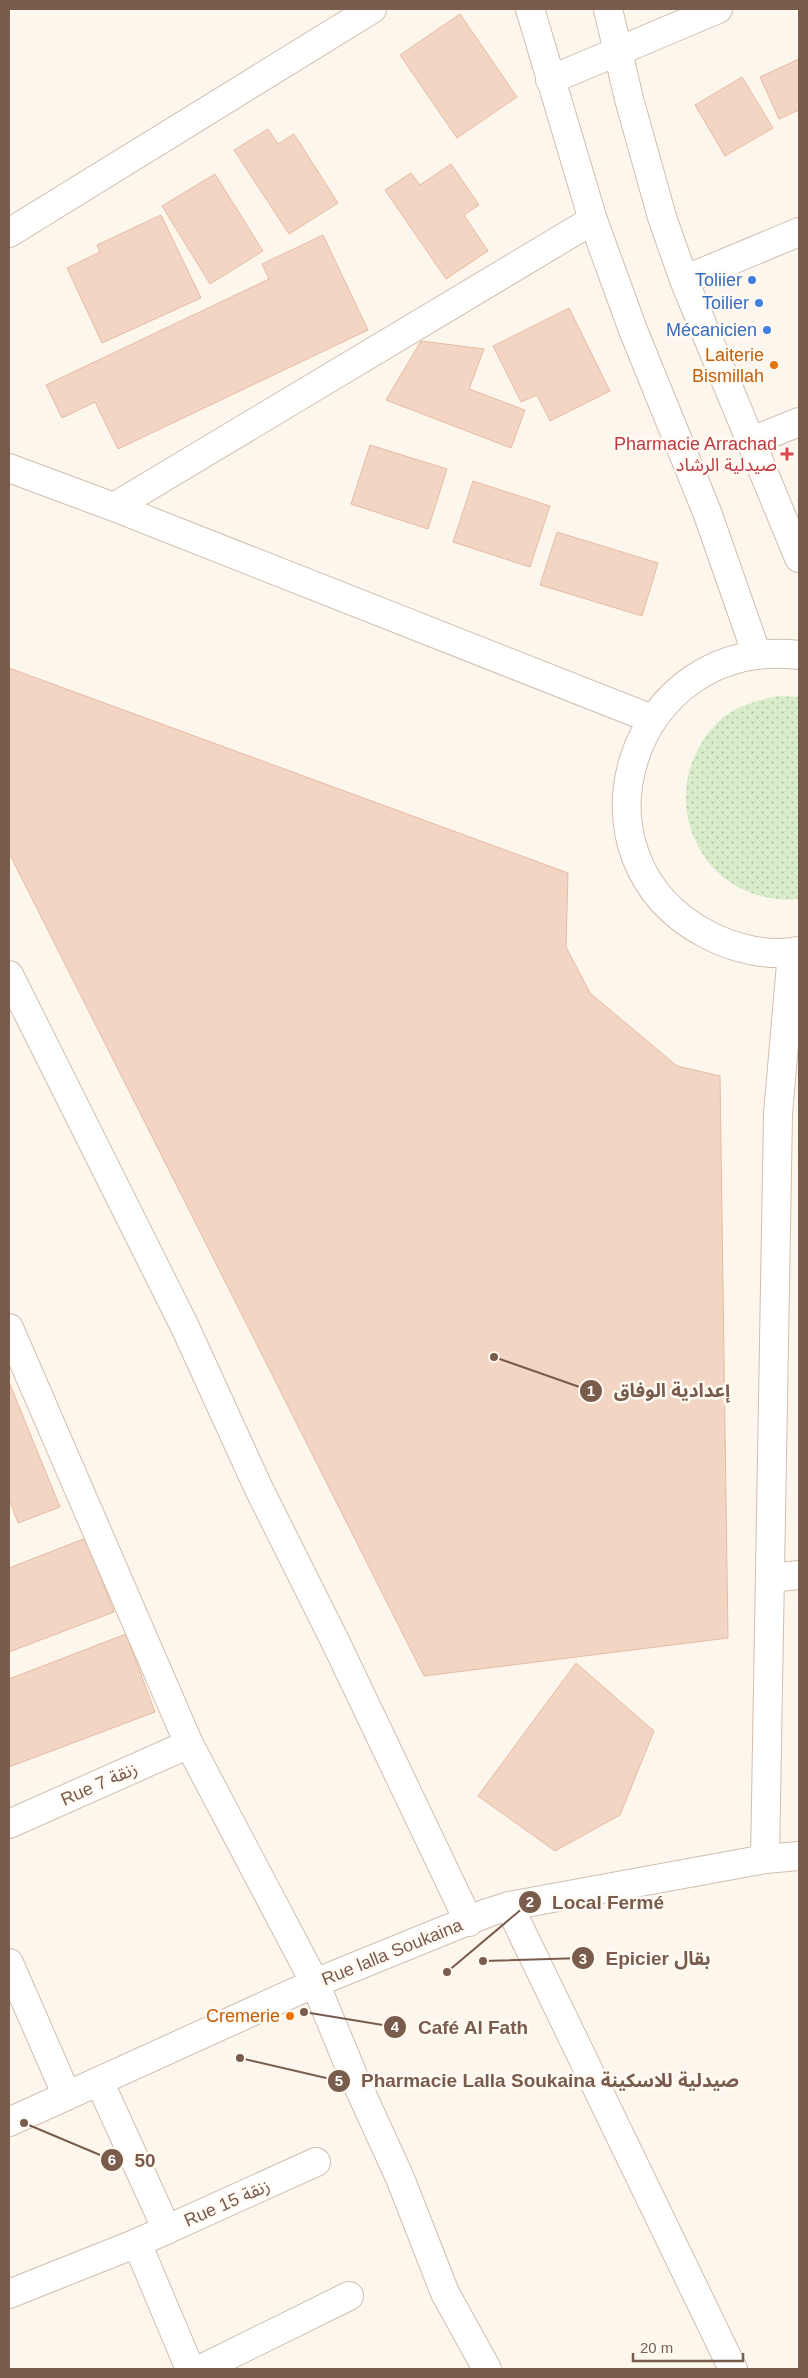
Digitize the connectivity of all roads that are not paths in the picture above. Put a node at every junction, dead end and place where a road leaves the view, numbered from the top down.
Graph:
1 (372, 9) edge
2 (530, 9) edge
3 (608, 9) edge
4 (718, 9) edge
5 (617, 52) junction
6 (550, 80) junction
7 (593, 220) junction
8 (799, 232) edge
9 (9, 233) edge
10 (684, 280) junction
11 (799, 422) edge
12 (752, 441) junction
13 (9, 468) edge
14 (114, 507) junction
15 (799, 558) edge
16 (757, 655) junction
17 (799, 655) edge
18 (652, 719) junction
19 (796, 952) edge
20 (9, 975) edge
21 (9, 1328) edge
22 (799, 1575) edge
23 (770, 1578) junction
24 (189, 1744) junction
25 (9, 1824) edge
26 (799, 1856) edge
27 (765, 1860) junction
28 (509, 1906) junction
29 (469, 1922) junction
30 (9, 1963) edge
31 (315, 1983) junction
32 (99, 2081) junction
33 (67, 2096) junction
34 (9, 2122) edge
35 (316, 2162) dead end
36 (167, 2230) junction
37 (137, 2243) junction
38 (9, 2294) edge
39 (349, 2296) dead end
40 (190, 2369) edge
41 (201, 2369) edge
42 (487, 2369) edge
43 (733, 2369) edge

1 - 9 street
2 - 6 street
3 - 5 street
4 - 5 street
5 - 6 street
5 - 10 street
6 - 7 street
7 - 14 street
7 - 16 street
8 - 10 street
10 - 12 street
11 - 12 street
12 - 15 street
13 - 14 street
14 - 18 street
16 - 17 street
16 - 18 street
18 - 19 street
19 - 23 street
20 - 29 street
21 - 24 street
22 - 23 street
23 - 27 street
24 - 25 street, Rue 7 زنقة
24 - 31 street
26 - 27 street, Rue lalla Soukaina
27 - 28 street, Rue lalla Soukaina
28 - 29 street, Rue lalla Soukaina
28 - 43 street
29 - 31 street, Rue lalla Soukaina
30 - 33 street
31 - 32 street, Rue lalla Soukaina
31 - 42 street
32 - 33 street, Rue lalla Soukaina
32 - 36 street
33 - 34 street, Rue lalla Soukaina
35 - 36 street, Rue 15 زنقة
36 - 37 street, Rue 15 زنقة
37 - 38 street, Rue 15 زنقة
37 - 40 street
39 - 41 street

